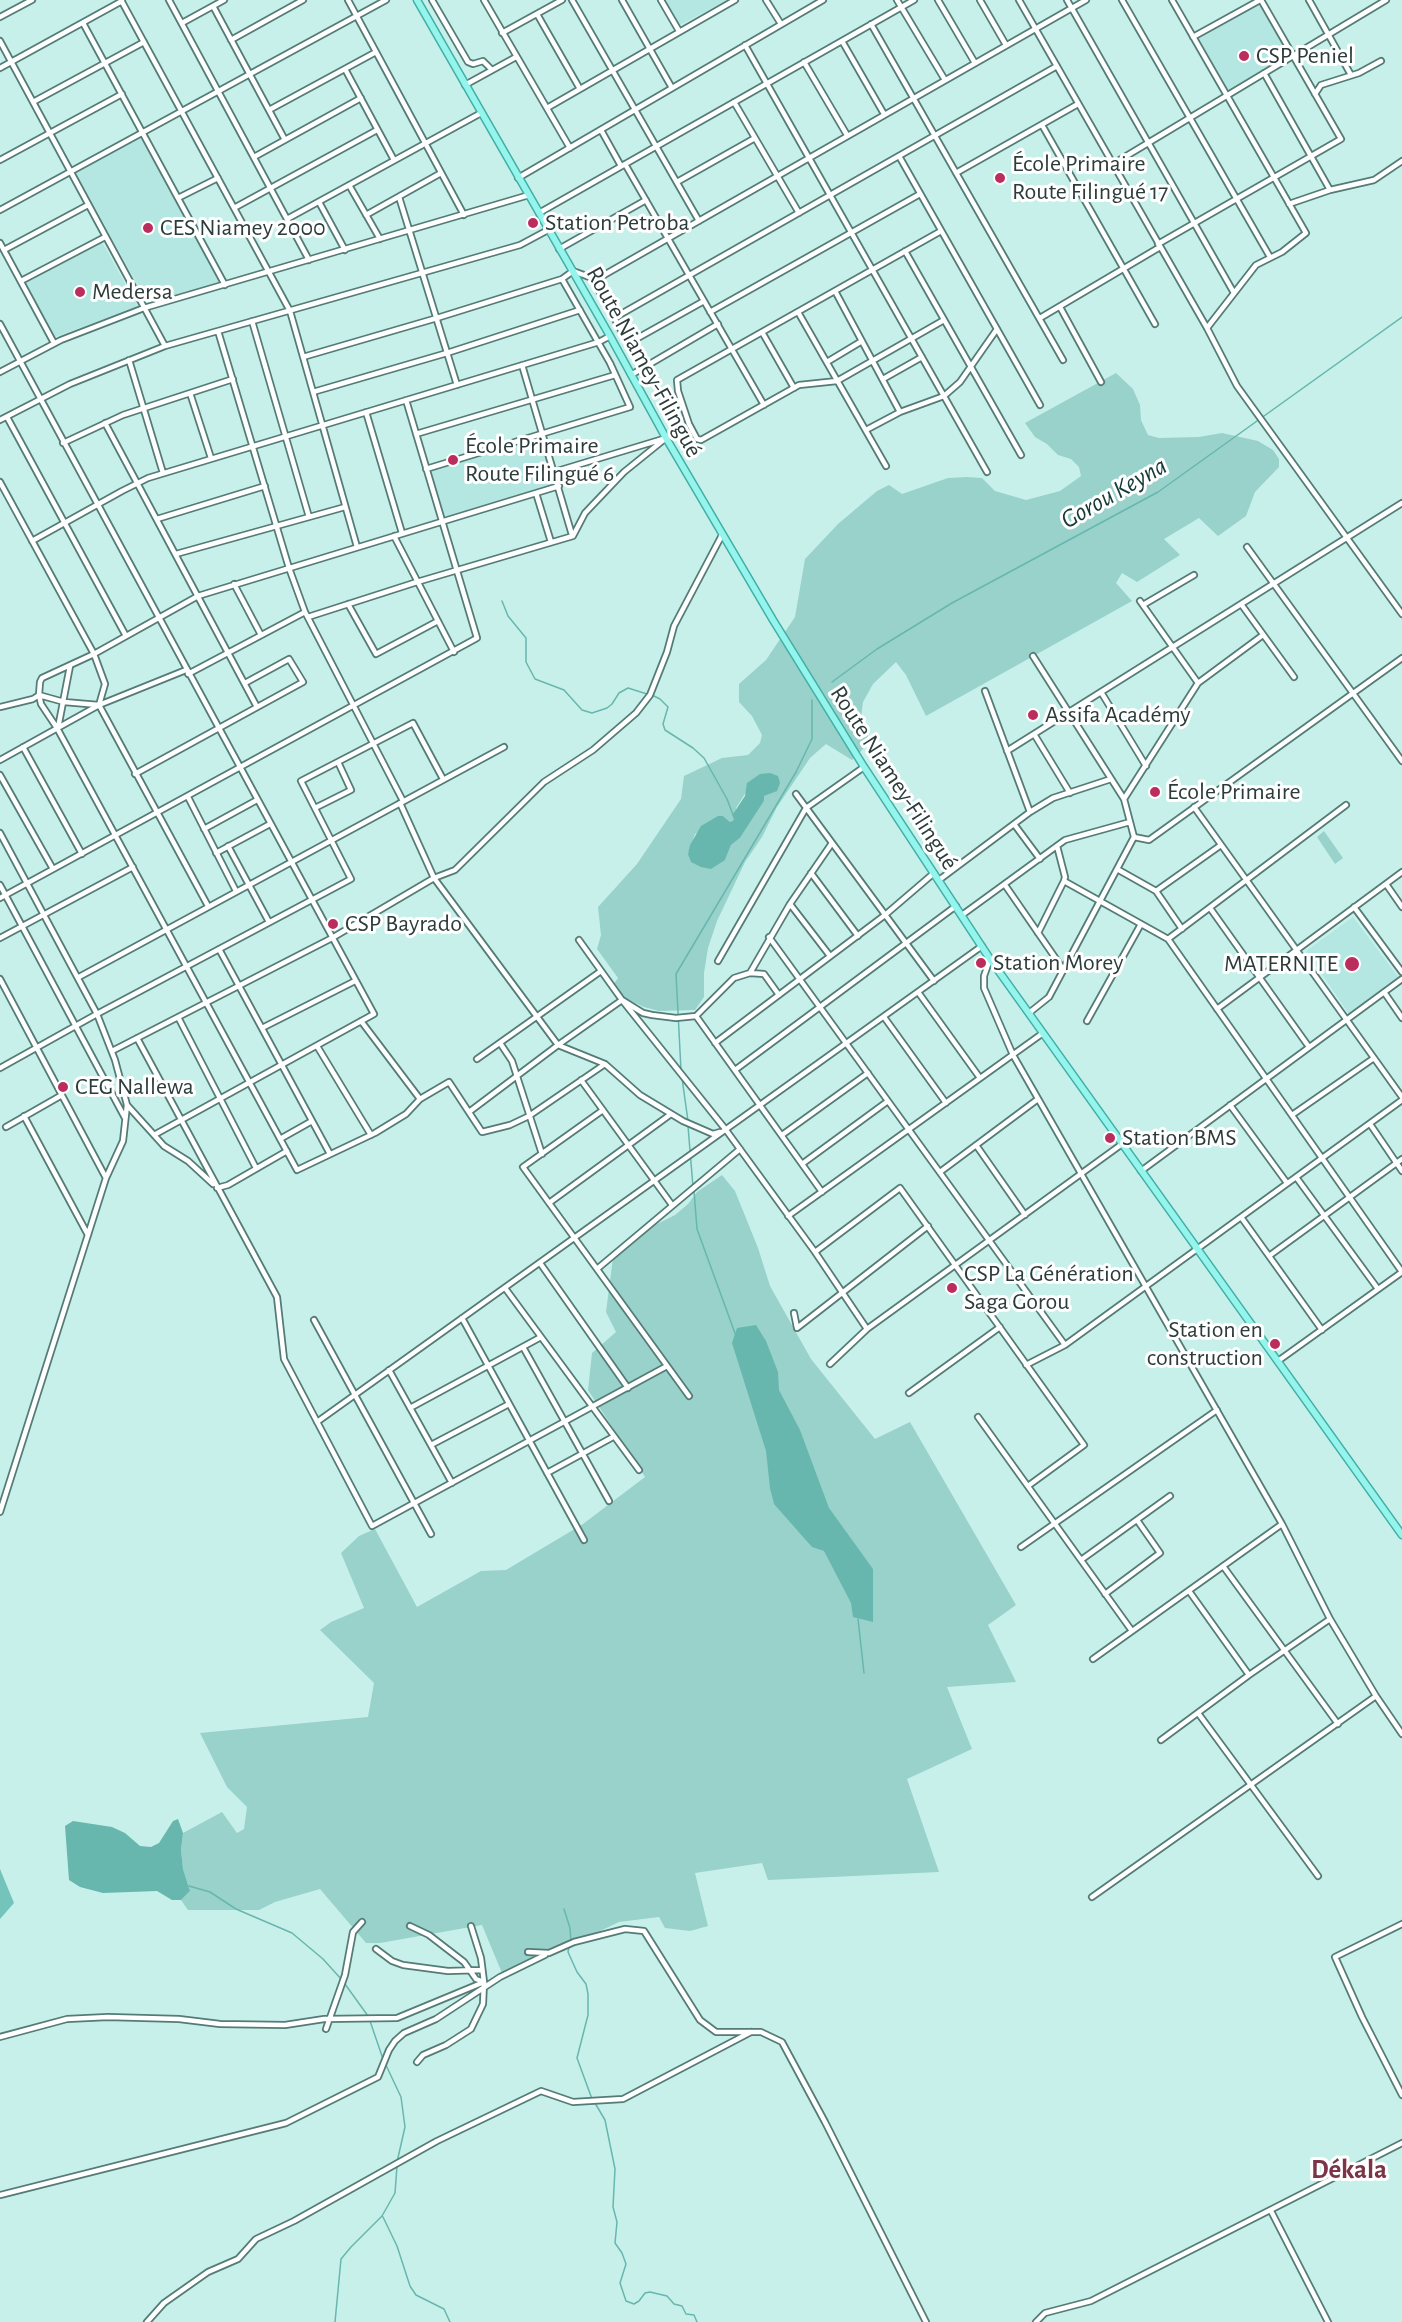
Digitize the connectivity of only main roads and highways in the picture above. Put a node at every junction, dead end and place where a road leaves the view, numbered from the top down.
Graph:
1 (417, 0) edge
2 (1402, 1535) edge

1 - 2 main road, Route Niamey-Filingué

